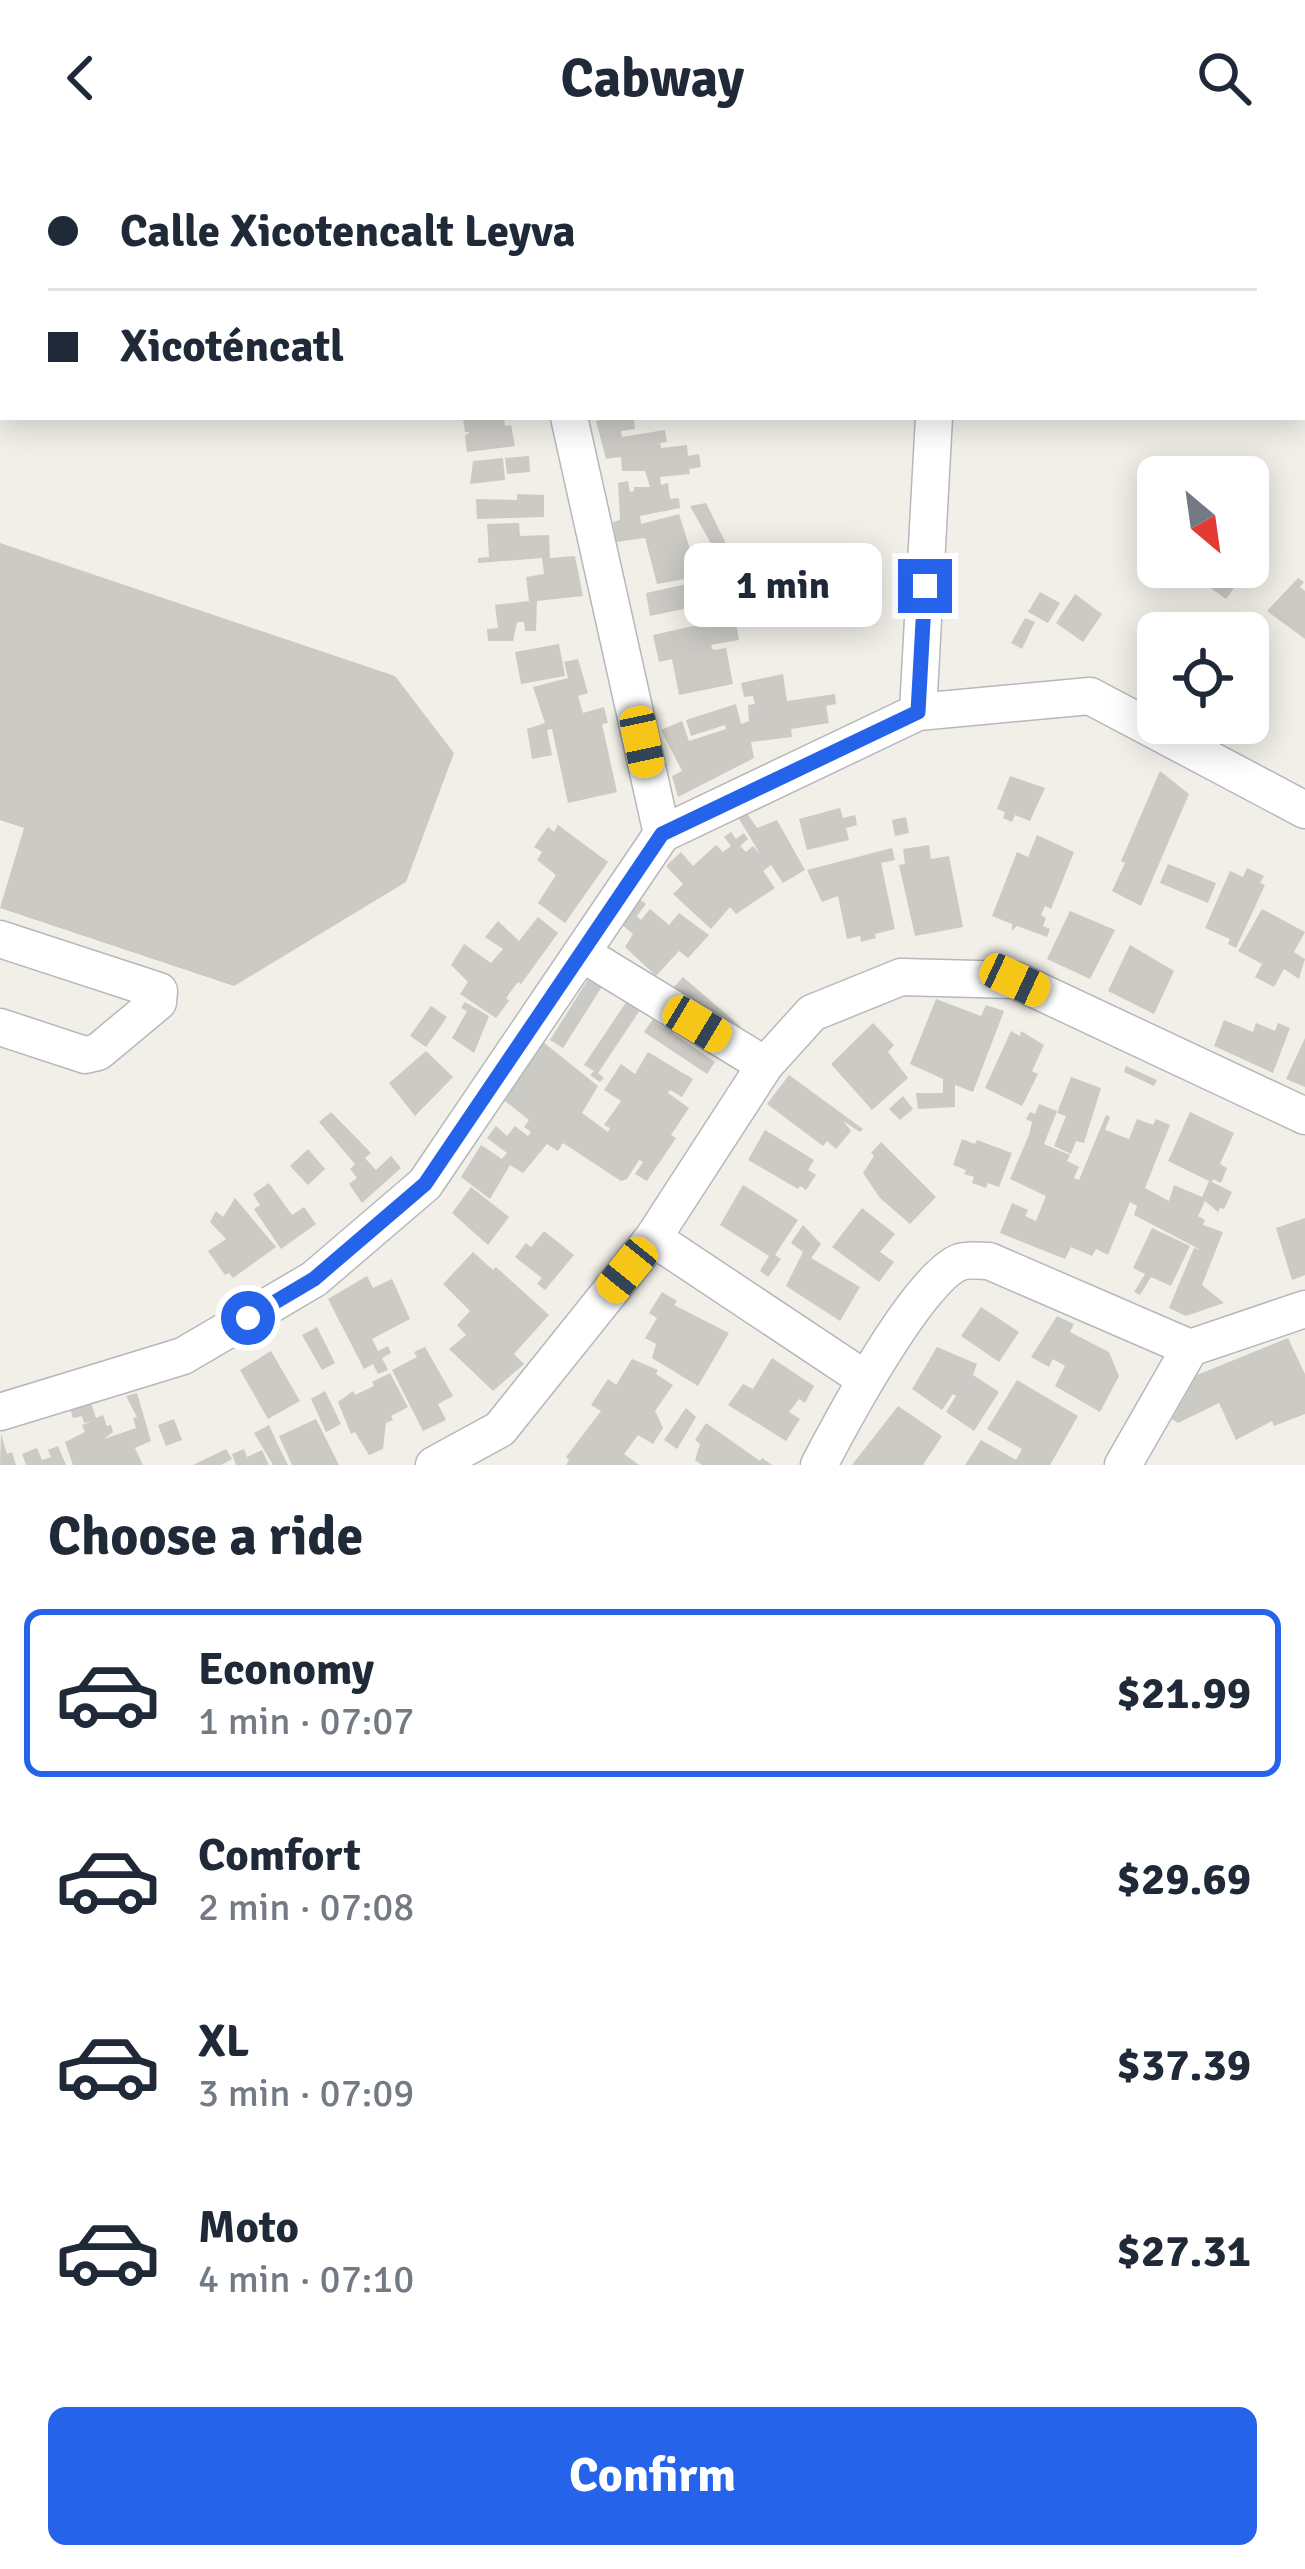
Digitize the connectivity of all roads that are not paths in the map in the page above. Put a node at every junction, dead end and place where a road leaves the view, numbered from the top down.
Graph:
1 (570, 420) edge
2 (934, 420) edge
3 (918, 712) junction
4 (1305, 810) edge
5 (662, 834) junction
6 (0, 939) edge
7 (583, 954) junction
8 (0, 1028) edge
9 (765, 1065) junction
10 (1305, 1116) edge
11 (653, 1238) junction
12 (1305, 1309) edge
13 (1190, 1348) junction
14 (865, 1379) junction
15 (0, 1412) edge
16 (434, 1465) edge
17 (819, 1465) edge
18 (1123, 1465) edge

1 - 5 street
2 - 3 street
3 - 4 street
3 - 5 street
5 - 7 street
6 - 8 street
7 - 9 street
7 - 15 street
9 - 10 street
9 - 11 street
11 - 14 street
11 - 16 street
12 - 13 street
13 - 14 street
13 - 18 street
14 - 17 street

